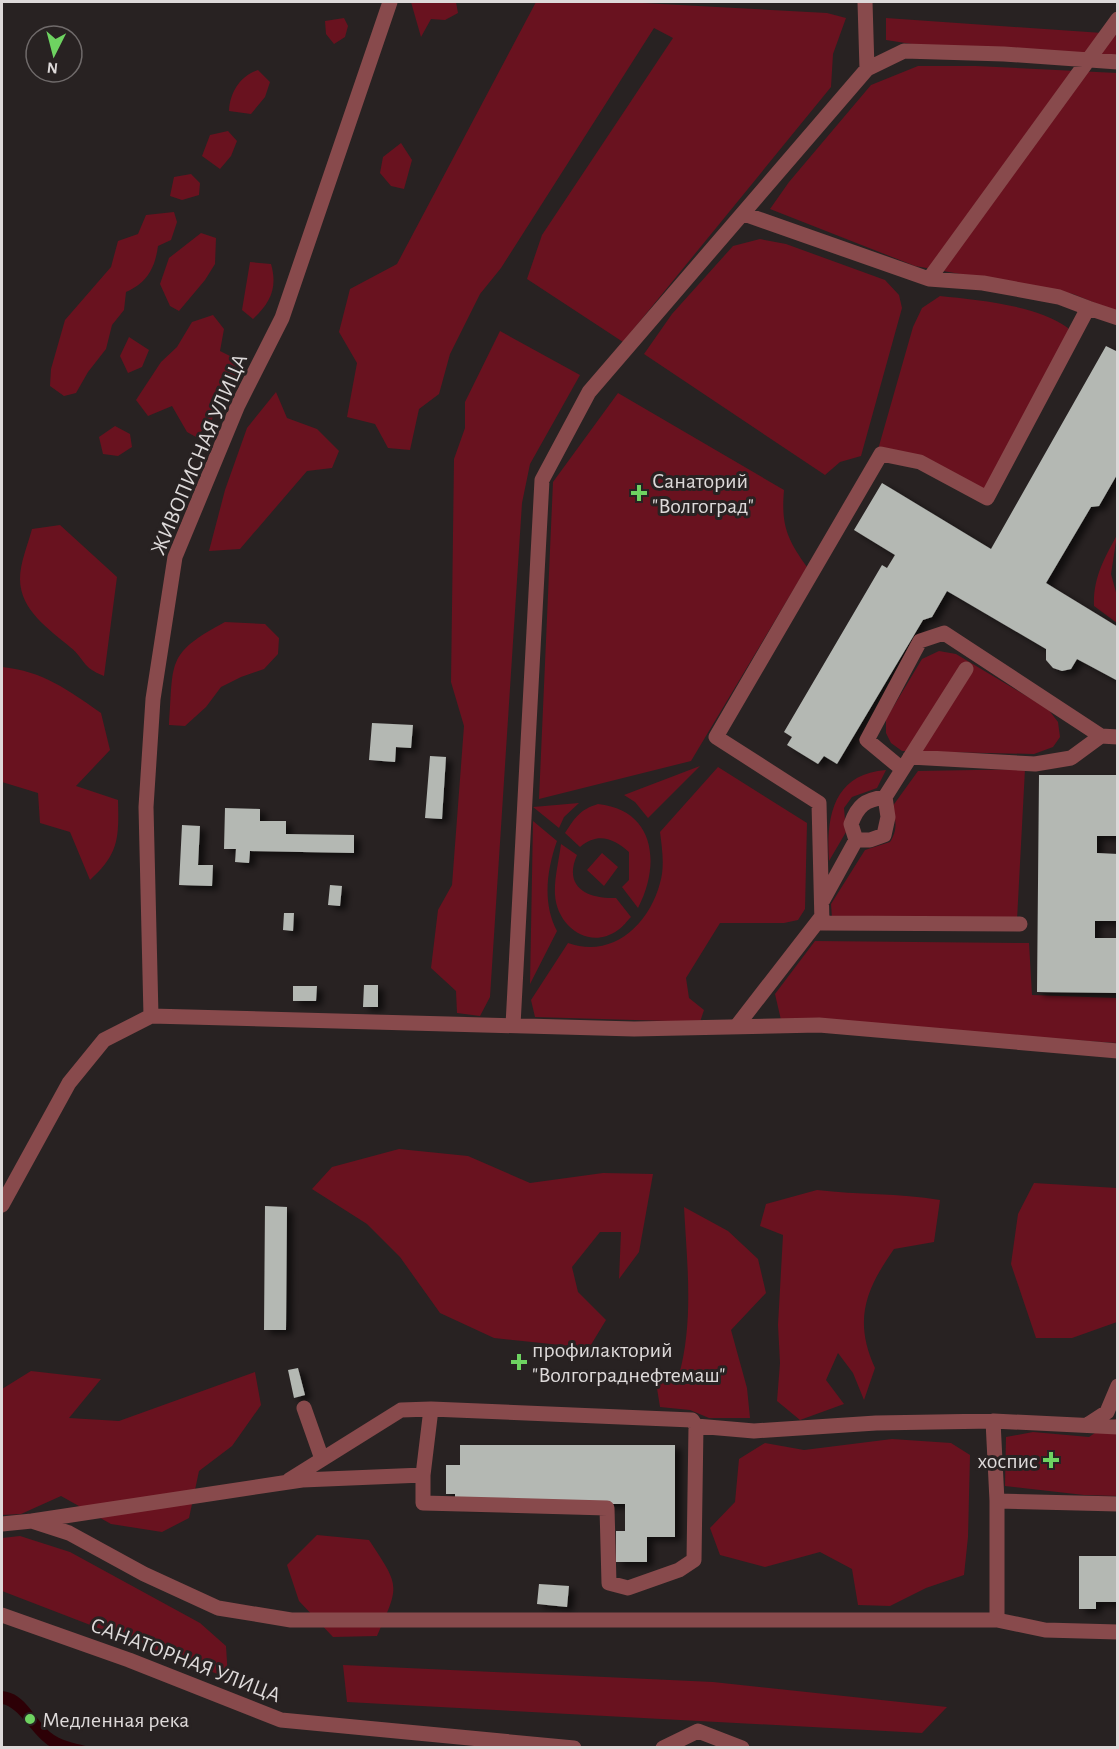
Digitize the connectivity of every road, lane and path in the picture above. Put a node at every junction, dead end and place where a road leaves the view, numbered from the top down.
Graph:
1 (390, 2) edge
2 (865, 2) edge
3 (1118, 19) edge
4 (1088, 60) junction
5 (1118, 62) edge
6 (867, 69) junction
7 (744, 214) junction
8 (929, 279) junction
9 (1088, 308) junction
10 (1118, 318) edge
11 (966, 669) dead end
12 (1101, 736) junction
13 (1118, 737) edge
14 (906, 763) junction
15 (885, 797) junction
16 (856, 840) junction
17 (821, 909) junction
18 (1020, 924) dead end
19 (151, 1016) junction
20 (513, 1025) junction
21 (736, 1027) junction
22 (1118, 1052) edge
23 (2, 1205) edge
24 (1118, 1386) edge
25 (304, 1408) dead end
26 (431, 1409) junction
27 (993, 1421) junction
28 (1087, 1425) junction
29 (696, 1426) junction
30 (1118, 1427) edge
31 (322, 1459) junction
32 (423, 1475) junction
33 (285, 1482) junction
34 (997, 1501) junction
35 (1118, 1504) edge
36 (32, 1521) junction
37 (2, 1524) edge
38 (2, 1615) edge
39 (997, 1620) junction
40 (1118, 1632) edge
41 (574, 1748) edge
42 (663, 1748) edge
43 (742, 1748) edge

1 - 19 street, ЖИВОПИСНАЯ УЛИЦА
2 - 6 street
3 - 4 street
4 - 5 street
4 - 6 street
4 - 8 street
6 - 7 street
7 - 8 street
7 - 20 street
8 - 9 street
9 - 10 street
9 - 17 street
11 - 14 street
12 - 13 street
12 - 14 street
12 - 14 street
14 - 15 street
15 - 16 street
15 - 16 street
16 - 17 street
17 - 18 street
17 - 21 street
19 - 20 street
19 - 23 street
20 - 21 street
21 - 22 street
24 - 28 street
25 - 31 street
26 - 29 street
26 - 31 street
26 - 32 street
27 - 28 street
27 - 29 street
27 - 34 street
28 - 30 street
29 - 32 street
31 - 33 street
32 - 33 street
33 - 36 street
34 - 35 street
34 - 39 street
36 - 37 street
36 - 39 street
38 - 41 street, САНАТОРНАЯ УЛИЦА
39 - 40 street
42 - 43 street

